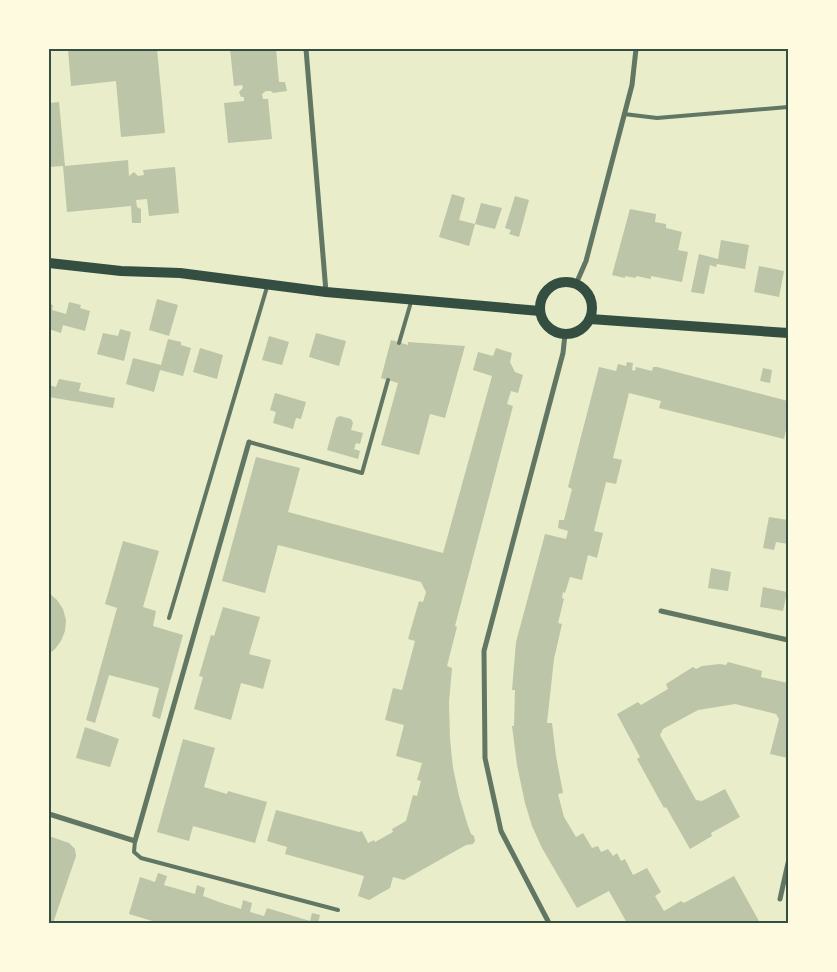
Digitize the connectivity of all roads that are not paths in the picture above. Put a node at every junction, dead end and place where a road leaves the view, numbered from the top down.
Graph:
1 (306, 49) edge
2 (636, 49) edge
3 (788, 106) edge
4 (624, 114) junction
5 (49, 263) edge
6 (268, 284) junction
7 (576, 284) junction
8 (326, 292) junction
9 (411, 300) junction
10 (540, 311) junction
11 (590, 319) junction
12 (788, 333) edge
13 (565, 334) junction
14 (399, 343) dead end
15 (388, 380) dead end
16 (249, 442) joint
17 (661, 611) dead end
18 (169, 618) dead end
19 (788, 640) edge
20 (49, 814) edge
21 (135, 841) junction
22 (788, 863) edge
23 (780, 899) dead end
24 (338, 910) dead end
25 (549, 923) edge

1 - 8 street
2 - 4 street
3 - 4 lane
4 - 7 street
5 - 6 main road
6 - 8 main road
6 - 18 lane
7 - 10 main road
7 - 11 main road
8 - 9 main road
9 - 10 main road
9 - 14 lane
10 - 13 main road
11 - 12 main road
11 - 13 main road
13 - 25 street
15 - 16 lane
16 - 21 street
17 - 19 street
20 - 21 street
21 - 24 lane
22 - 23 street

